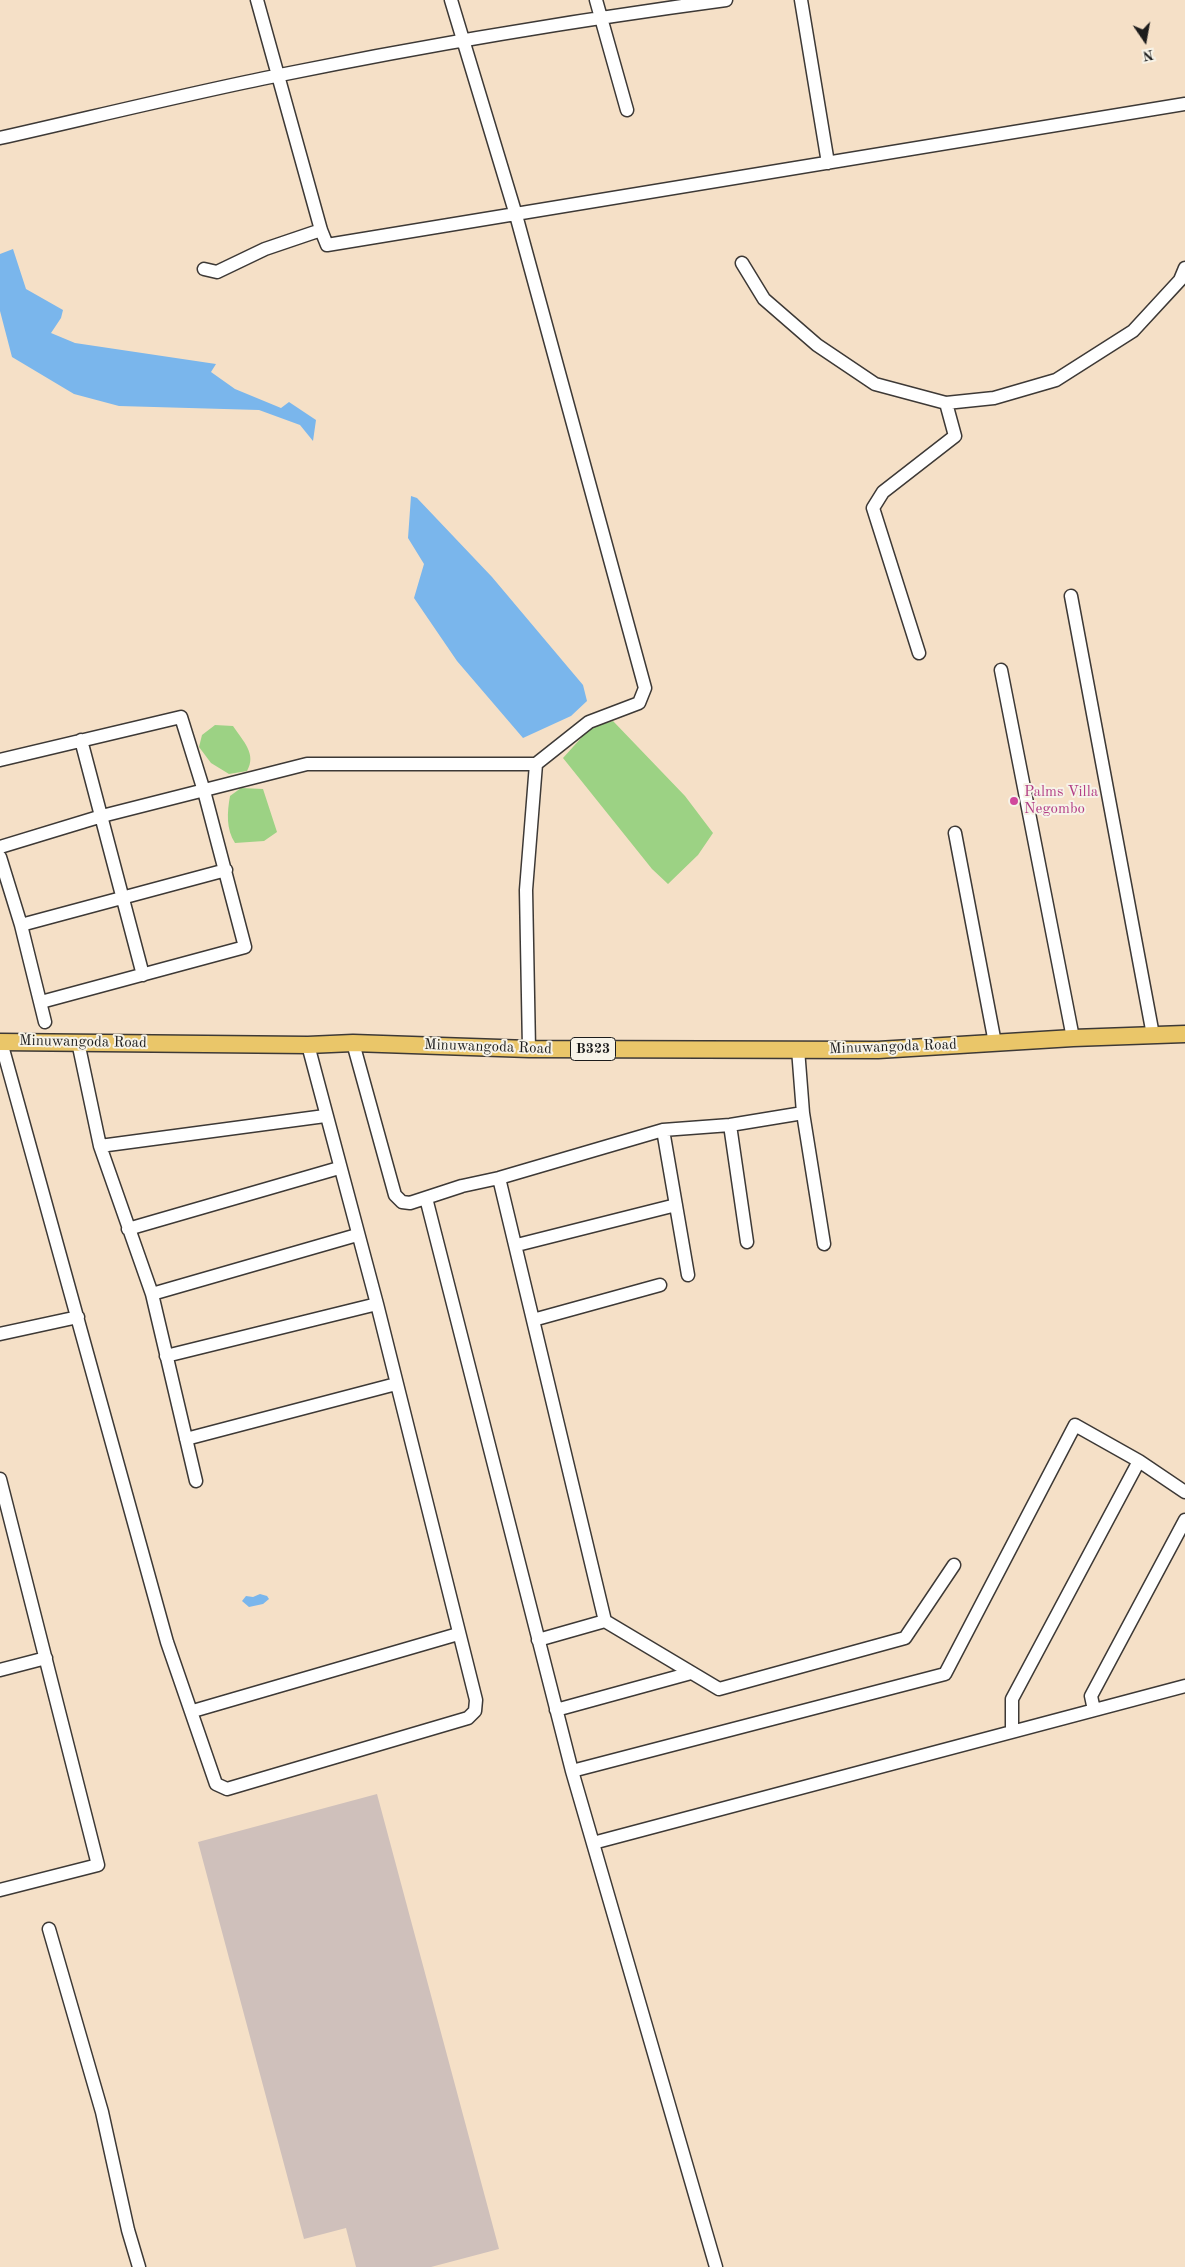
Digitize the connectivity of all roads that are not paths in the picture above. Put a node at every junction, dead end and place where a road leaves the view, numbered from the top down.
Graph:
1 (257, 0) edge
2 (451, 0) edge
3 (596, 0) edge
4 (726, 0) edge
5 (801, 0) edge
6 (639, 6) edge
7 (601, 17) junction
8 (462, 40) junction
9 (279, 75) junction
10 (1185, 104) edge
11 (627, 110) dead end
12 (0, 138) edge
13 (828, 163) junction
14 (516, 215) junction
15 (321, 230) junction
16 (742, 263) dead end
17 (1185, 268) edge
18 (204, 269) dead end
19 (946, 403) junction
20 (1071, 596) dead end
21 (919, 653) dead end
22 (1001, 670) dead end
23 (81, 740) junction
24 (0, 760) edge
25 (536, 764) junction
26 (204, 792) junction
27 (102, 816) junction
28 (956, 833) dead end
29 (0, 847) edge
30 (0, 857) edge
31 (226, 870) junction
32 (123, 898) junction
33 (21, 925) junction
34 (143, 975) junction
35 (41, 1002) junction
36 (45, 1022) dead end
37 (1185, 1034) edge
38 (1153, 1035) junction
39 (1073, 1038) junction
40 (1, 1042) edge
41 (78, 1042) junction
42 (352, 1043) junction
43 (995, 1043) junction
44 (308, 1045) junction
45 (529, 1049) junction
46 (798, 1049) junction
47 (803, 1113) junction
48 (325, 1116) junction
49 (730, 1125) junction
50 (663, 1130) junction
51 (100, 1146) junction
52 (339, 1168) junction
53 (499, 1178) junction
54 (426, 1198) junction
55 (676, 1205) junction
56 (128, 1229) junction
57 (357, 1234) junction
58 (747, 1242) dead end
59 (824, 1244) dead end
60 (516, 1245) junction
61 (688, 1275) dead end
62 (660, 1285) dead end
63 (152, 1294) junction
64 (377, 1304) junction
65 (78, 1317) junction
66 (533, 1320) junction
67 (0, 1334) edge
68 (166, 1356) junction
69 (396, 1384) junction
70 (186, 1439) junction
71 (1139, 1461) junction
72 (0, 1479) edge
73 (196, 1480) dead end
74 (1185, 1492) edge
75 (1185, 1520) edge
76 (954, 1565) dead end
77 (605, 1621) junction
78 (458, 1634) junction
79 (538, 1640) junction
80 (46, 1658) junction
81 (0, 1670) edge
82 (691, 1673) junction
83 (1185, 1685) edge
84 (556, 1710) junction
85 (1094, 1710) junction
86 (193, 1711) junction
87 (1012, 1732) junction
88 (572, 1771) junction
89 (593, 1843) junction
90 (0, 1890) edge
91 (48, 1929) dead end
92 (139, 2267) edge
93 (716, 2267) edge

1 - 9 street
2 - 8 street
3 - 7 street
4 - 6 street
5 - 13 street
6 - 7 street
7 - 8 street
7 - 11 street
8 - 9 street
8 - 14 street
9 - 12 street
9 - 15 street
10 - 13 street
13 - 14 street
14 - 15 street
14 - 25 street
15 - 18 street
16 - 19 street
17 - 19 street
19 - 21 street
20 - 38 street
22 - 39 street
23 - 24 street
23 - 26 street
23 - 27 street
25 - 26 street
25 - 45 street
26 - 27 street
26 - 31 street
27 - 29 street
27 - 32 street
28 - 43 street
30 - 33 street
31 - 32 street
31 - 34 street
32 - 33 street
32 - 34 street
33 - 35 street
34 - 35 street
35 - 36 street
37 - 38 main road, Minuwangoda Road / B323
38 - 39 main road, Minuwangoda Road / B323
39 - 43 main road, Minuwangoda Road / B323
40 - 41 main road, Minuwangoda Road / B323
40 - 65 street
41 - 44 main road, Minuwangoda Road / B323
41 - 51 street
42 - 44 main road, Minuwangoda Road / B323
42 - 45 main road, Minuwangoda Road / B323
42 - 54 street
43 - 46 main road, Minuwangoda Road / B323
44 - 48 street
45 - 46 main road, Minuwangoda Road / B323
46 - 47 street
47 - 49 street
47 - 59 street
48 - 51 street
48 - 52 street
49 - 50 street
49 - 58 street
50 - 53 street
50 - 55 street
51 - 56 street
52 - 56 street
52 - 57 street
53 - 54 street
53 - 60 street
54 - 79 street
55 - 60 street
55 - 61 street
56 - 63 street
57 - 63 street
57 - 64 street
60 - 66 street
62 - 66 street
63 - 68 street
64 - 68 street
64 - 69 street
65 - 67 street
65 - 86 street
66 - 77 street
68 - 70 street
69 - 70 street
69 - 78 street
70 - 73 street
71 - 74 street
71 - 87 street
71 - 88 street
72 - 80 street
75 - 85 street
76 - 82 street
77 - 79 street
77 - 82 street
78 - 86 street
78 - 86 street
79 - 84 street
80 - 81 street
80 - 90 street
82 - 84 street
83 - 85 street
84 - 88 street
85 - 87 street
87 - 89 street
88 - 89 street
89 - 93 street
91 - 92 street

